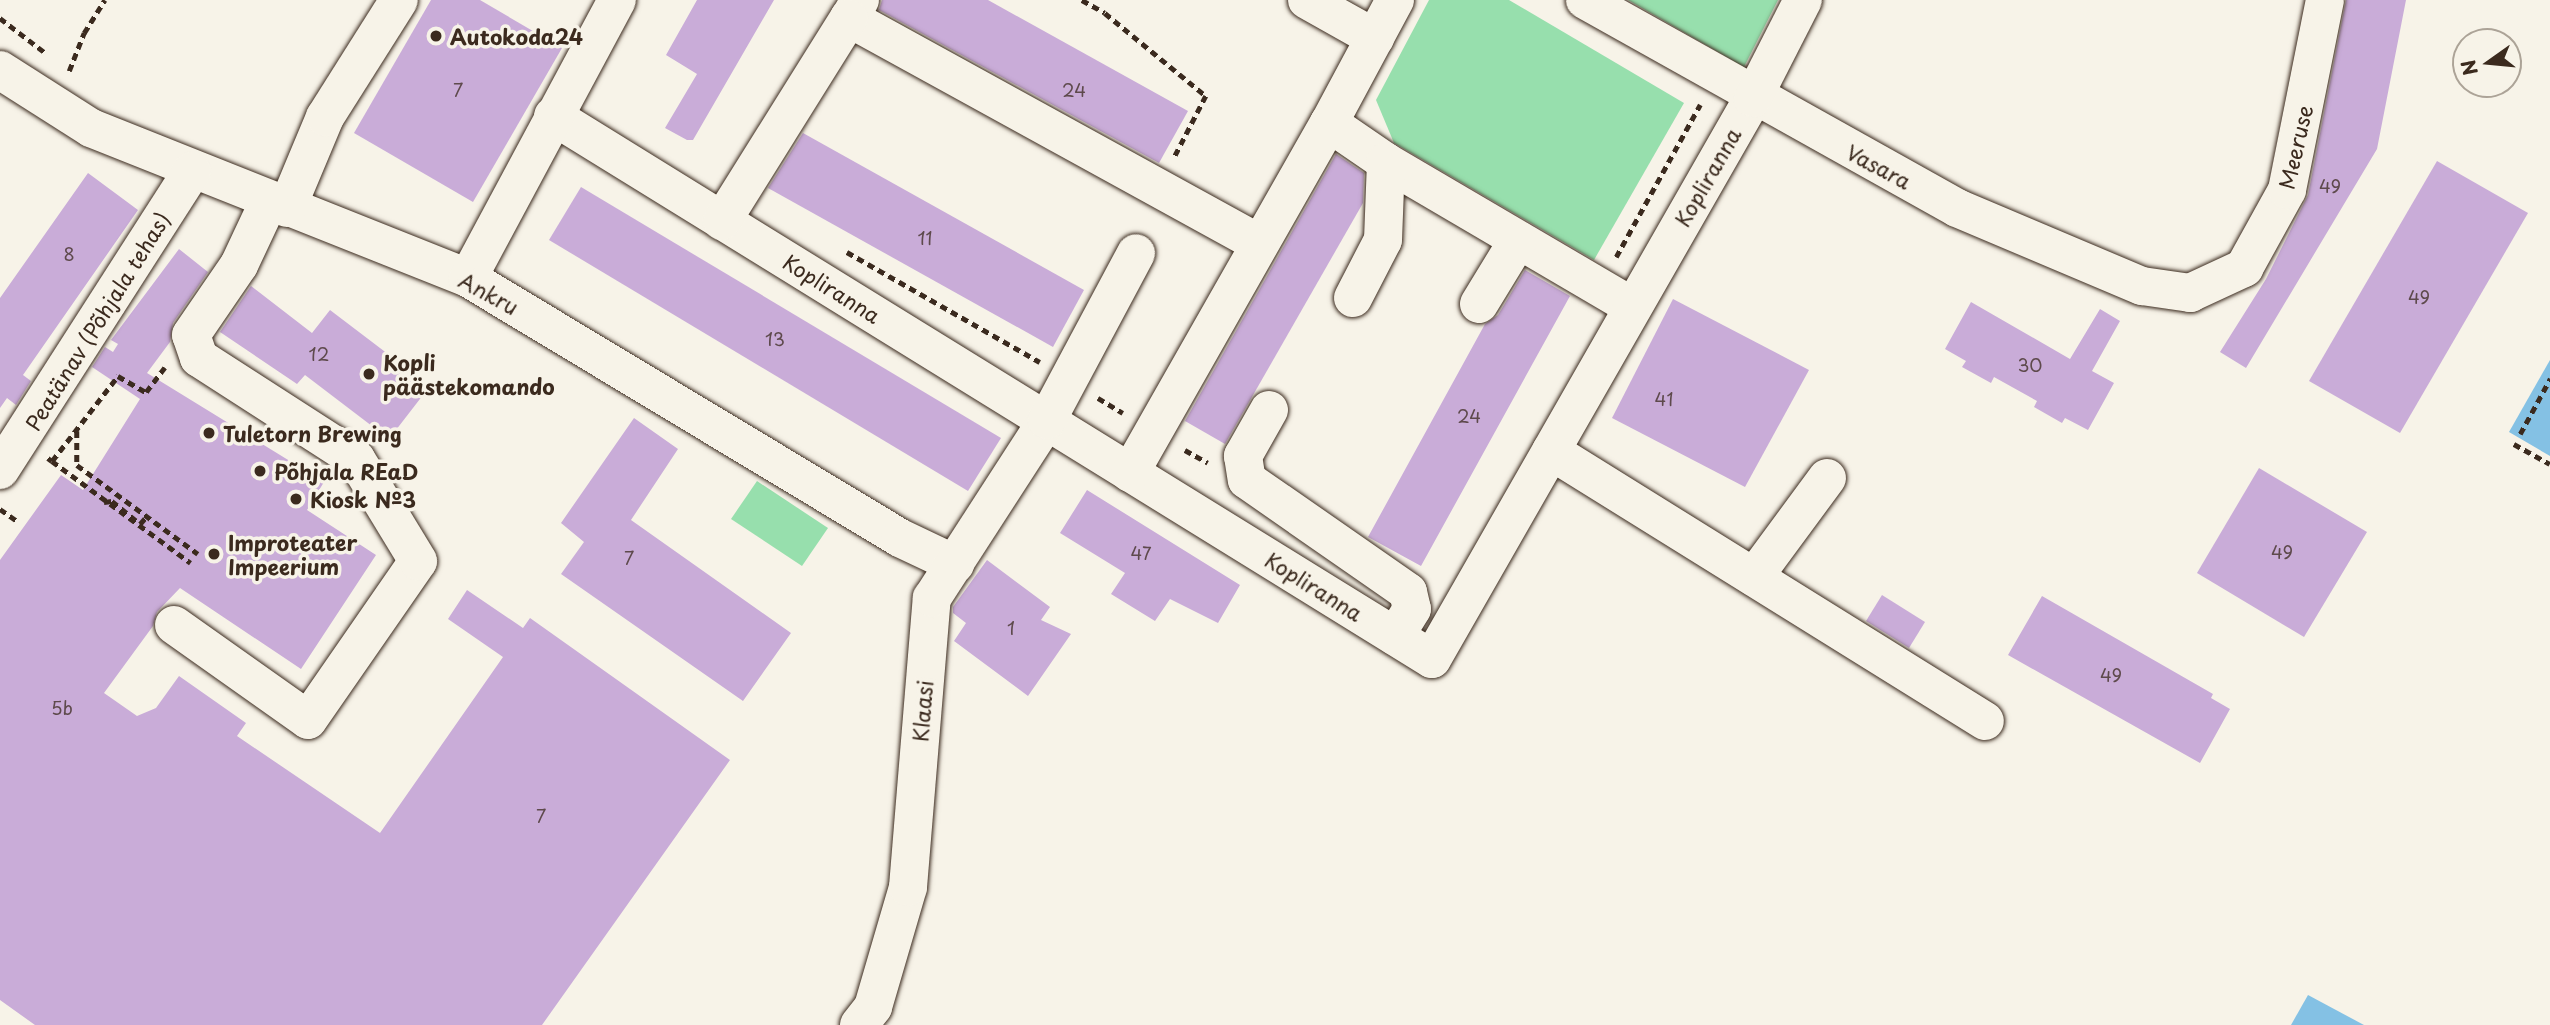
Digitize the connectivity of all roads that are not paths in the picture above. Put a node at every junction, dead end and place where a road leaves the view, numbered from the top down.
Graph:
1 (399, 0) edge
2 (617, 0) edge
3 (1307, 0) edge
4 (1395, 0) edge
5 (1585, 0) edge
6 (1803, 0) edge
7 (2325, 0) edge
8 (855, 9) edge
9 (1375, 38) junction
10 (0, 69) edge
11 (1753, 98) junction
12 (554, 116) junction
13 (1329, 122) junction
14 (1386, 162) junction
15 (192, 171) junction
16 (278, 204) junction
17 (722, 221) junction
18 (1518, 240) junction
19 (1258, 243) junction
20 (1136, 253) dead end
21 (468, 278) junction
22 (2190, 293) joint
23 (1353, 299) dead end
24 (1479, 304) dead end
25 (1633, 307) junction
26 (1269, 410) dead end
27 (1047, 421) junction
28 (1551, 452) junction
29 (0, 470) edge
30 (1130, 472) junction
31 (1827, 478) dead end
32 (955, 564) junction
33 (1754, 577) junction
34 (174, 625) dead end
35 (1395, 636) junction
36 (1985, 721) dead end
37 (859, 1025) edge

1 - 16 street
2 - 12 street
3 - 9 street
4 - 9 street
5 - 11 street, Vasara
6 - 11 street, Kopliranna
7 - 22 street, Meeruse
8 - 17 street
8 - 19 street
9 - 13 street
10 - 15 street, Ankru
11 - 22 street, Vasara
11 - 25 street, Kopliranna
12 - 17 street, Kopliranna
12 - 21 street
13 - 14 street
13 - 19 street
14 - 18 street
14 - 23 street
15 - 16 street, Ankru
15 - 29 street, Peatänav (Põhjala tehas)
16 - 21 street, Ankru
16 - 34 street
17 - 27 street, Kopliranna
18 - 24 street
18 - 25 street
19 - 30 street
20 - 27 street, Klaasi
21 - 32 street, Ankru
25 - 28 street, Kopliranna
26 - 35 street
27 - 30 street, Kopliranna
27 - 32 street, Klaasi
28 - 33 street
28 - 35 street, Kopliranna
30 - 35 street, Kopliranna
31 - 33 street
32 - 37 street, Klaasi
33 - 36 street

